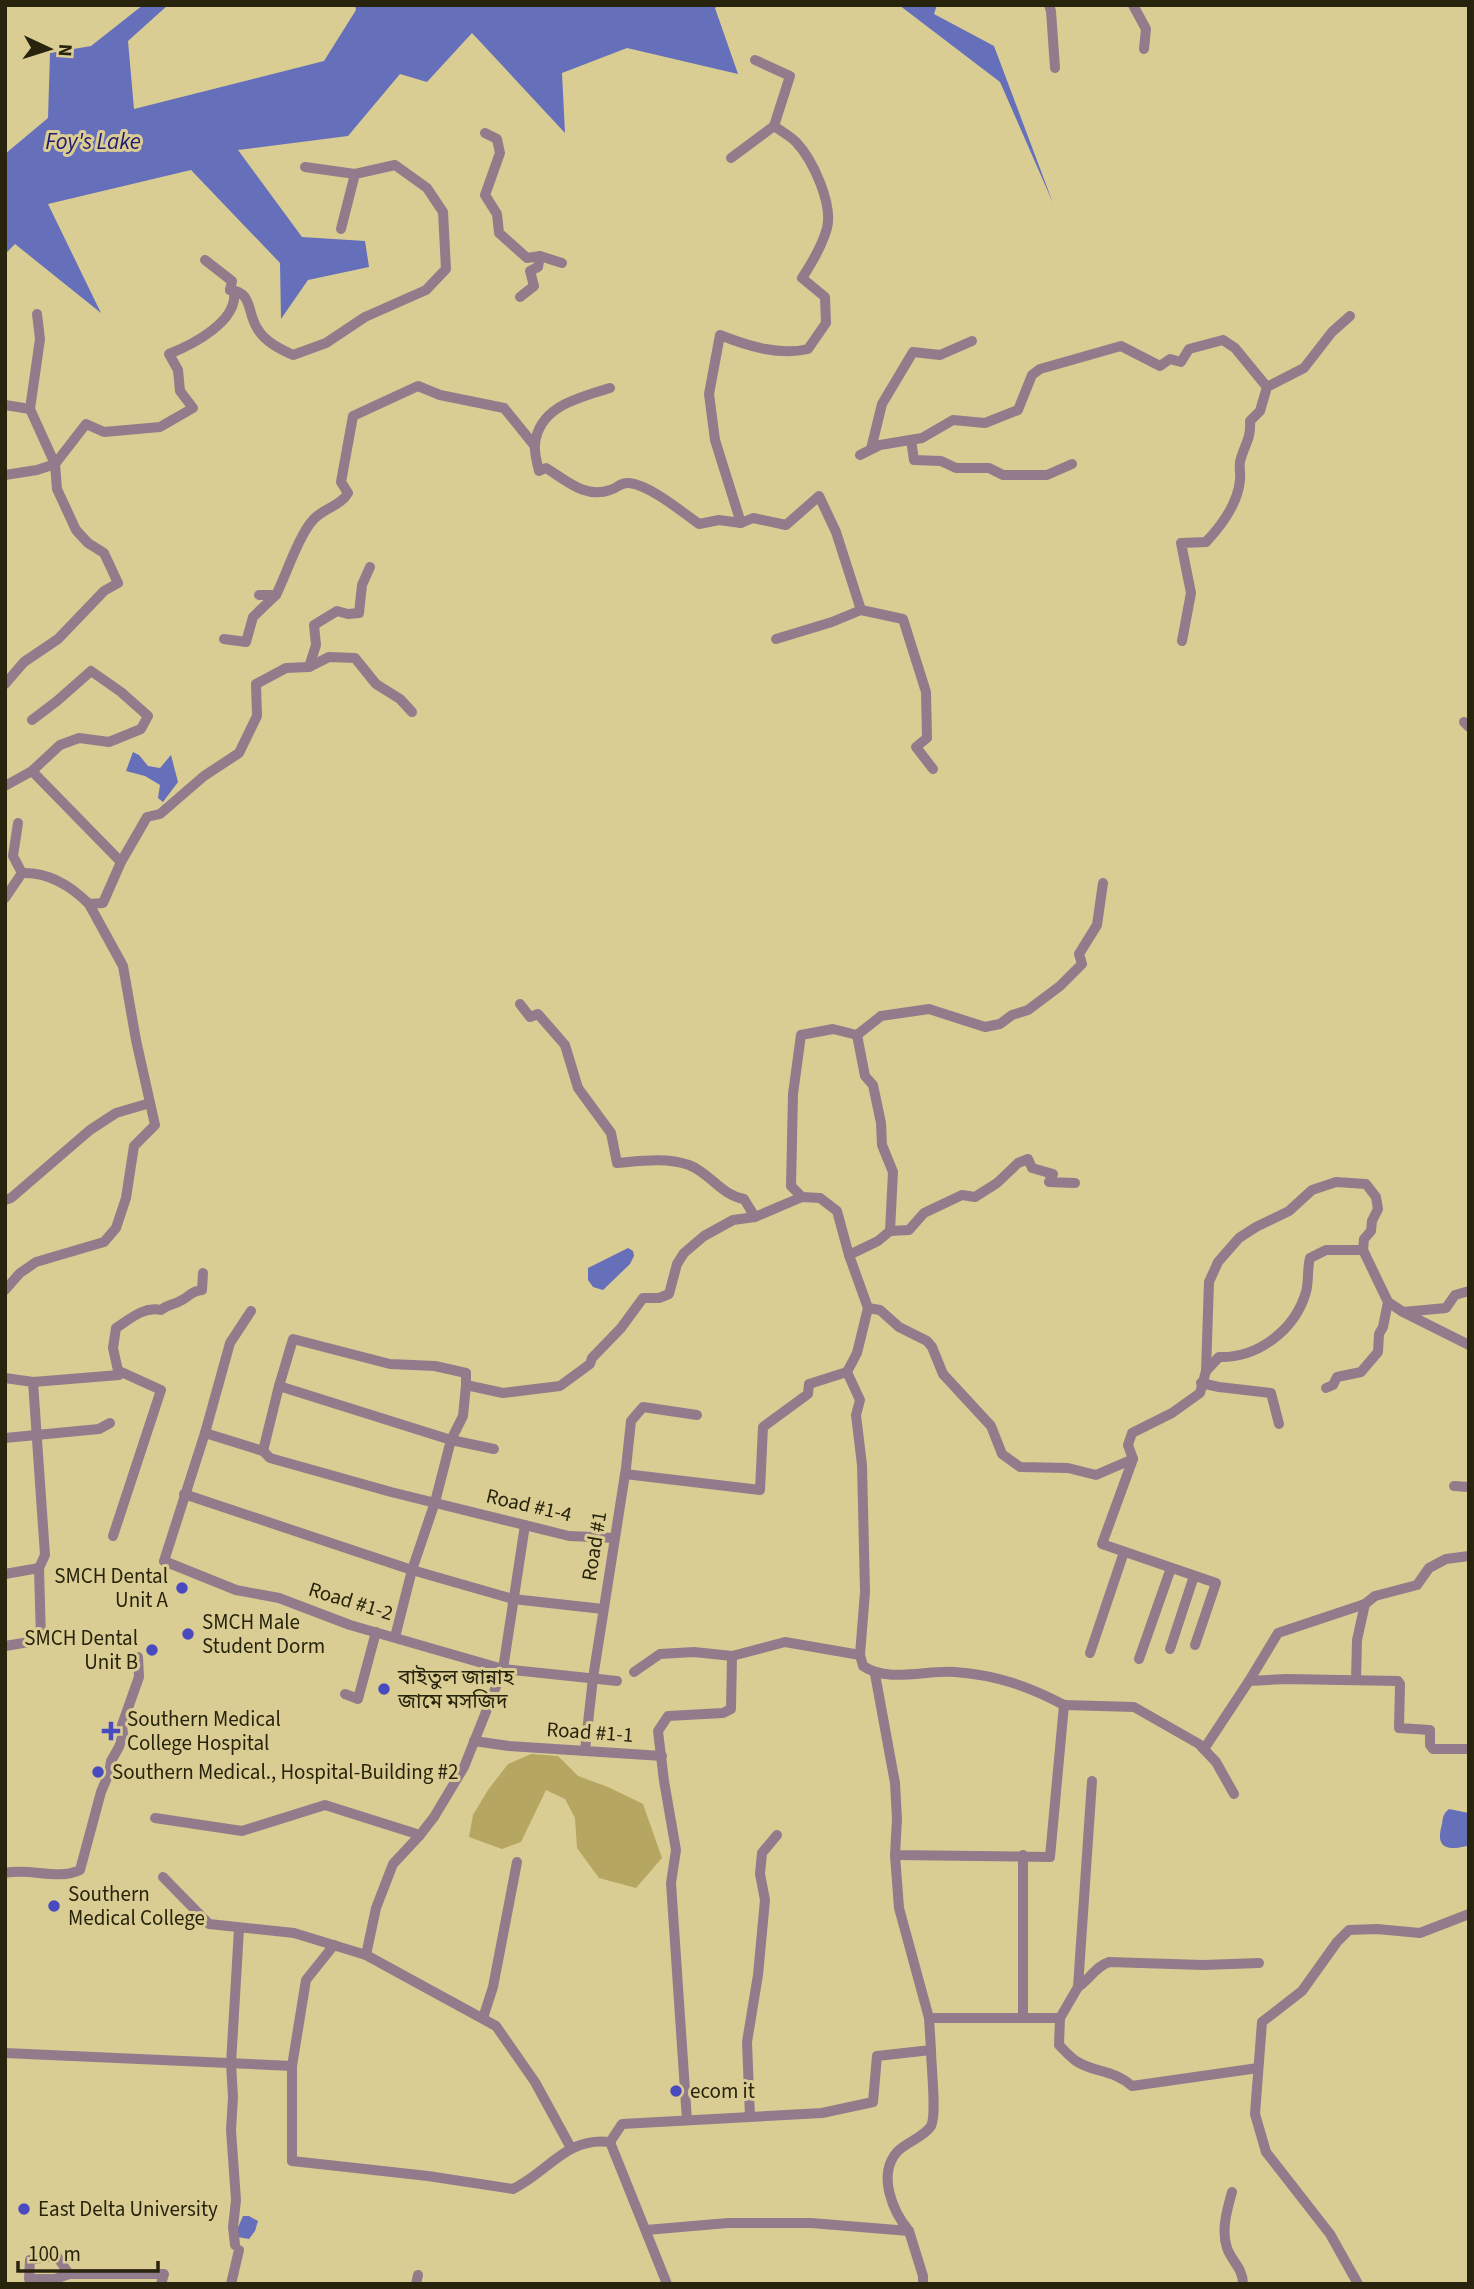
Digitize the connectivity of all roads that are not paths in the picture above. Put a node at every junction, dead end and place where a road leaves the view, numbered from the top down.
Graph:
1 (1048, 5) edge
2 (1133, 5) edge
3 (1144, 49) dead end
4 (755, 60) dead end
5 (1055, 68) dead end
6 (774, 126) junction
7 (485, 133) dead end
8 (731, 158) dead end
9 (305, 167) dead end
10 (355, 174) junction
11 (341, 229) dead end
12 (540, 256) junction
13 (205, 260) dead end
14 (562, 263) dead end
15 (230, 290) junction
16 (520, 297) dead end
17 (37, 314) dead end
18 (1350, 316) dead end
19 (972, 341) dead end
20 (1267, 387) junction
21 (610, 388) dead end
22 (5, 405) edge
23 (30, 409) junction
24 (911, 440) junction
25 (534, 445) junction
26 (871, 449) junction
27 (860, 455) dead end
28 (55, 464) junction
29 (1072, 464) dead end
30 (5, 475) edge
31 (741, 523) junction
32 (370, 567) dead end
33 (259, 595) dead end
34 (276, 595) junction
35 (862, 610) junction
36 (224, 639) dead end
37 (776, 639) dead end
38 (1182, 641) dead end
39 (309, 667) junction
40 (5, 684) edge
41 (412, 712) dead end
42 (32, 720) dead end
43 (933, 769) dead end
44 (32, 771) junction
45 (5, 786) edge
46 (18, 823) dead end
47 (121, 862) junction
48 (22, 873) junction
49 (1103, 883) dead end
50 (5, 898) edge
51 (89, 904) junction
52 (520, 1004) dead end
53 (857, 1035) junction
54 (150, 1103) junction
55 (1075, 1183) dead end
56 (802, 1197) junction
57 (5, 1200) edge
58 (755, 1217) junction
59 (890, 1231) junction
60 (1363, 1251) junction
61 (849, 1255) junction
62 (203, 1273) dead end
63 (5, 1290) edge
64 (1469, 1291) edge
65 (1388, 1302) junction
66 (868, 1307) junction
67 (251, 1311) dead end
68 (1403, 1312) junction
69 (1469, 1345) edge
70 (119, 1371) junction
71 (1206, 1371) junction
72 (847, 1372) junction
73 (5, 1378) edge
74 (33, 1382) junction
75 (1201, 1383) junction
76 (466, 1385) junction
77 (279, 1386) junction
78 (1326, 1388) dead end
79 (697, 1415) dead end
80 (110, 1423) dead end
81 (1279, 1424) dead end
82 (205, 1433) junction
83 (37, 1435) junction
84 (5, 1438) edge
85 (451, 1440) junction
86 (494, 1449) dead end
87 (263, 1451) junction
88 (1133, 1459) junction
89 (625, 1474) junction
90 (1454, 1486) dead end
91 (1469, 1487) edge
92 (184, 1494) junction
93 (435, 1502) junction
94 (525, 1525) junction
95 (113, 1536) dead end
96 (615, 1538) junction
97 (1124, 1552) junction
98 (1469, 1556) edge
99 (40, 1568) junction
100 (1171, 1568) junction
101 (412, 1570) junction
102 (5, 1574) edge
103 (1194, 1576) junction
104 (513, 1599) junction
105 (1365, 1604) junction
106 (603, 1609) junction
107 (376, 1632) junction
108 (395, 1637) junction
109 (1195, 1644) dead end
110 (5, 1646) edge
111 (1170, 1649) dead end
112 (1090, 1653) dead end
113 (860, 1655) junction
114 (732, 1656) junction
115 (138, 1657) dead end
116 (1139, 1659) dead end
117 (502, 1670) junction
118 (634, 1672) dead end
119 (875, 1674) junction
120 (593, 1678) junction
121 (1356, 1680) junction
122 (617, 1681) dead end
123 (1249, 1681) junction
124 (345, 1694) dead end
125 (1064, 1705) junction
126 (474, 1741) junction
127 (1205, 1749) junction
128 (1469, 1749) edge
129 (585, 1750) junction
130 (662, 1756) junction
131 (1092, 1781) dead end
132 (1234, 1794) dead end
133 (155, 1818) dead end
134 (420, 1835) junction
135 (777, 1835) dead end
136 (895, 1855) junction
137 (1023, 1856) junction
138 (517, 1862) dead end
139 (5, 1873) edge
140 (163, 1877) dead end
141 (1469, 1914) edge
142 (239, 1929) junction
143 (334, 1945) junction
144 (366, 1955) junction
145 (1259, 1964) dead end
146 (1078, 1987) junction
147 (1023, 2017) junction
148 (483, 2018) junction
149 (929, 2018) junction
150 (1060, 2018) junction
151 (931, 2050) junction
152 (5, 2053) edge
153 (232, 2064) junction
154 (292, 2066) junction
155 (1258, 2068) junction
156 (750, 2117) junction
157 (687, 2120) junction
158 (610, 2142) junction
159 (571, 2148) junction
160 (1232, 2192) dead end
161 (646, 2230) junction
162 (909, 2231) junction
163 (69, 2274) dead end
164 (163, 2279) edge
165 (231, 2284) edge
166 (667, 2284) edge
167 (923, 2284) edge
168 (1243, 2284) edge
169 (1358, 2284) edge

1 - 5 street
2 - 3 street
4 - 6 street
6 - 8 street
6 - 31 street
7 - 12 street
9 - 10 street
10 - 11 street
10 - 15 street
12 - 14 street
12 - 16 street
13 - 15 street
15 - 28 street
17 - 23 street
18 - 20 street
19 - 26 street
20 - 24 street
20 - 38 street
21 - 25 street
22 - 23 street
23 - 28 street
24 - 26 street
24 - 29 street
25 - 31 street
25 - 34 street
26 - 27 street
28 - 30 street
28 - 40 street
31 - 35 street
32 - 39 street
33 - 34 street
34 - 36 street
35 - 37 street
35 - 43 street
39 - 41 street
39 - 47 street
42 - 44 street
44 - 45 street
44 - 47 street
46 - 48 street
47 - 51 street
48 - 50 street
48 - 51 street
49 - 53 street
51 - 54 street
52 - 58 street
53 - 56 street
53 - 59 street
54 - 57 street
54 - 63 street
55 - 59 street
56 - 58 street
56 - 61 street
58 - 76 street
59 - 61 street
60 - 65 street
60 - 71 street
60 - 71 street
61 - 66 street
62 - 70 street
64 - 68 street
65 - 68 street
65 - 78 street
66 - 72 street
66 - 88 street
67 - 82 street
68 - 69 street
70 - 74 street
70 - 95 street
71 - 75 street
72 - 89 street
72 - 113 street
73 - 74 street
74 - 83 street
75 - 81 street
75 - 88 street
76 - 77 street
76 - 85 street, Road #1-2
77 - 85 street
77 - 87 street
79 - 89 street, Road #1
80 - 83 street
82 - 87 street, Road #1-4
82 - 92 street
83 - 84 street
83 - 99 street
85 - 86 street
85 - 93 street, Road #1-2
87 - 93 street, Road #1-4
88 - 97 street
89 - 96 street, Road #1
90 - 91 street
92 - 101 street
92 - 107 street, Road #1-2
93 - 94 street, Road #1-4
93 - 101 street, Road #1-2
94 - 96 street, Road #1-4
94 - 104 street
96 - 106 street, Road #1
97 - 100 street
97 - 112 street
98 - 105 street
99 - 102 street
99 - 110 street
100 - 103 street
100 - 116 street
101 - 104 street
101 - 108 street, Road #1-2
103 - 109 street
103 - 111 street
104 - 106 street
104 - 117 street
105 - 121 street
105 - 123 street
106 - 120 street, Road #1
107 - 108 street, Road #1-2
107 - 124 street
108 - 117 street
113 - 114 street
113 - 119 street
114 - 118 street
114 - 130 street
115 - 139 street
117 - 120 street
117 - 126 street
119 - 125 street
119 - 136 street
120 - 122 street
120 - 129 street, Road #1
121 - 123 street
121 - 128 street
123 - 127 street
125 - 127 street
125 - 137 street
126 - 129 street, Road #1-1
126 - 134 street
127 - 132 street
129 - 130 street, Road #1-1
130 - 157 street
131 - 146 street
133 - 134 street
134 - 144 street
135 - 156 street
136 - 137 street
136 - 149 street
137 - 147 street
138 - 148 street
140 - 142 street
141 - 155 street
142 - 143 street
142 - 153 street
143 - 144 street
143 - 154 street
144 - 148 street
145 - 146 street
146 - 150 street
147 - 149 street
147 - 150 street
148 - 159 street
149 - 151 street
150 - 155 street
151 - 156 street
151 - 162 street
152 - 153 street
153 - 154 street
153 - 165 street
154 - 159 street
155 - 169 street
156 - 157 street
157 - 158 street
158 - 159 street
158 - 161 street
160 - 168 street
161 - 162 street
161 - 166 street
162 - 167 street
163 - 164 street

